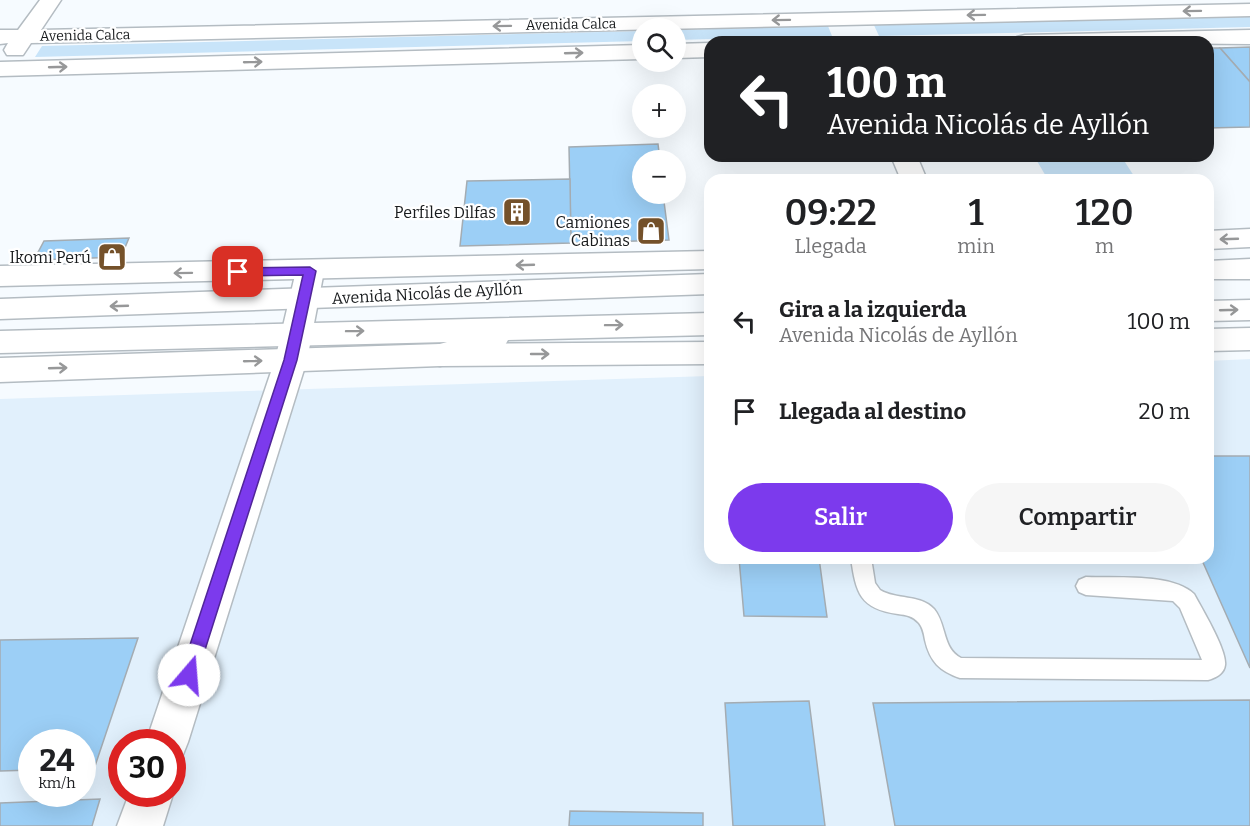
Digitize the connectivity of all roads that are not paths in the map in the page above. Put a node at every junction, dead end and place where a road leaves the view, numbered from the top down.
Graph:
1 (51, 0) edge
2 (1016, 7) edge
3 (845, 9) edge
4 (1250, 10) edge
5 (25, 36) junction
6 (854, 36) edge
7 (0, 37) edge
8 (1250, 37) edge
9 (1214, 38) edge
10 (704, 50) edge
11 (686, 51) edge
12 (632, 52) edge
13 (0, 70) edge
14 (1250, 238) edge
15 (1214, 240) edge
16 (697, 260) edge
17 (1250, 269) edge
18 (1214, 270) edge
19 (0, 276) edge
20 (704, 284) edge
21 (307, 285) junction
22 (527, 288) junction
23 (0, 309) edge
24 (1250, 310) edge
25 (1214, 311) edge
26 (704, 324) edge
27 (535, 327) junction
28 (1250, 339) edge
29 (1214, 340) edge
30 (0, 342) edge
31 (293, 346) junction
32 (704, 353) edge
33 (440, 355) junction
34 (0, 370) edge
35 (862, 564) edge
36 (1086, 586) dead end
37 (171, 729) edge
38 (147, 807) edge
39 (140, 826) edge

1 - 5 street
2 -> 3 street, Avenida Calca
4 -> 2 street, Avenida Calca
3 -> 5 street, Avenida Calca
3 - 6 street
5 - 7 street, Avenida Calca
5 - 13 street
8 - 9 street
10 - 11 street
13 -> 12 street, Avenida Calca
14 -> 15 street
16 -> 21 street, Avenida Nicolás de Ayllón
16 - 22 street
17 - 18 street
21 -> 19 street, Avenida Nicolás de Ayllón
20 - 22 street, Avenida Nicolás de Ayllón
21 - 22 street, Avenida Nicolás de Ayllón
21 -> 23 street, Avenida Nicolás de Ayllón
21 - 31 street
25 -> 24 street
27 -> 26 street, Avenida Nicolás de Ayllón
31 -> 27 street, Avenida Nicolás de Ayllón
27 - 33 street
28 - 29 street
30 - 31 street, Avenida Nicolás de Ayllón
31 - 33 street, Avenida Nicolás de Ayllón
34 -> 31 street, Avenida Nicolás de Ayllón
31 - 37 street
33 -> 32 street, Avenida Nicolás de Ayllón
35 - 36 lane
38 - 39 street

